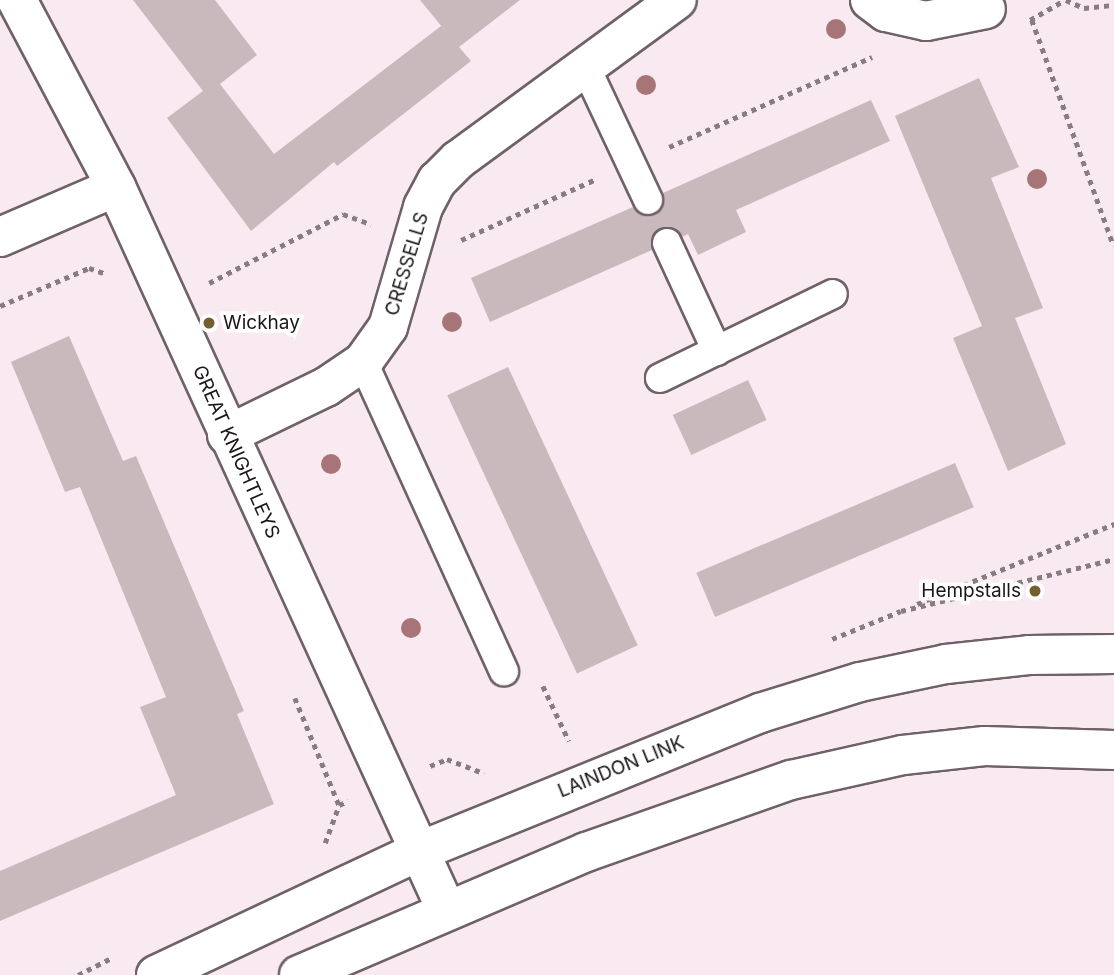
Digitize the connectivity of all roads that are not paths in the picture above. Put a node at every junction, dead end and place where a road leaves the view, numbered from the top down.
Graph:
1 (17, 0) edge
2 (677, 0) edge
3 (870, 0) edge
4 (1005, 10) edge
5 (585, 66) junction
6 (117, 187) junction
7 (648, 200) dead end
8 (0, 237) edge
9 (667, 243) dead end
10 (833, 294) dead end
11 (717, 351) junction
12 (363, 362) junction
13 (660, 378) dead end
14 (227, 435) junction
15 (1114, 654) edge
16 (504, 671) dead end
17 (1114, 750) edge
18 (420, 851) junction
19 (446, 909) junction
20 (156, 975) edge
21 (299, 975) edge

1 - 6 street, GREAT KNIGHTLEYS
2 - 5 street, CRESSELLS
3 - 4 street
5 - 7 lane
5 - 12 street, CRESSELLS
6 - 8 street
6 - 14 street, GREAT KNIGHTLEYS
9 - 11 lane
10 - 11 lane
11 - 13 lane
12 - 14 street, CRESSELLS
12 - 16 lane
14 - 18 street, GREAT KNIGHTLEYS
15 - 18 street, LAINDON LINK
17 - 19 street
18 - 19 street, GREAT KNIGHTLEYS
18 - 20 street, LAINDON LINK
19 - 21 street

